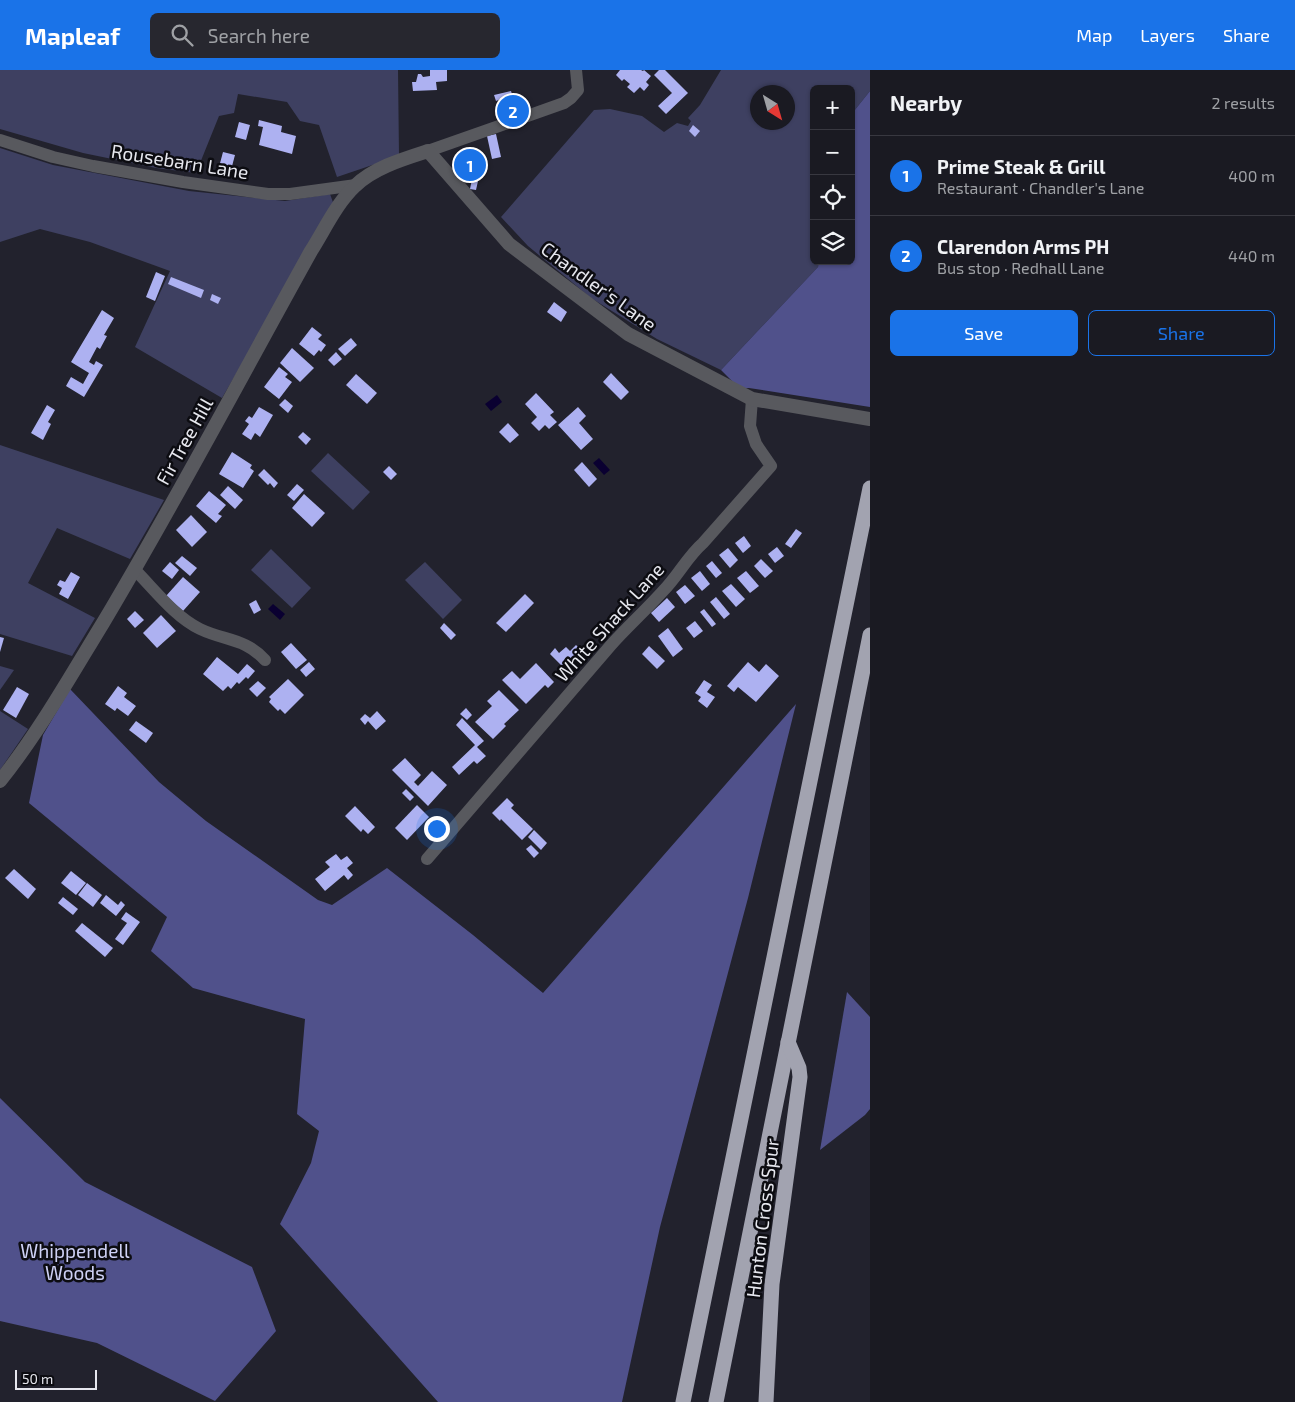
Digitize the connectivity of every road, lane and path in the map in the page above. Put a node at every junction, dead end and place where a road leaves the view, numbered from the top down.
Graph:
1 (576, 70) edge
2 (0, 140) edge
3 (428, 151) junction
4 (356, 185) junction
5 (752, 399) junction
6 (870, 419) edge
7 (870, 488) edge
8 (135, 570) junction
9 (870, 635) edge
10 (265, 660) dead end
11 (0, 781) edge
12 (427, 859) dead end
13 (788, 1042) junction
14 (690, 1368) junction
15 (674, 1402) edge
16 (683, 1402) edge
17 (716, 1402) edge
18 (766, 1402) edge

1 - 3 street
2 - 4 street, Rousebarn Lane
3 - 4 street, Fir Tree Hill
3 - 5 street, Chandler's Lane
4 - 8 street, Fir Tree Hill
5 - 6 street, Chandler's Lane
5 - 12 street, White Shack Lane
7 - 14 highway
8 - 10 street
8 - 11 street, Fir Tree Hill
9 - 13 highway
13 - 17 highway
13 - 18 highway, Hunton Cross Spur
14 - 15 highway
14 - 16 highway

